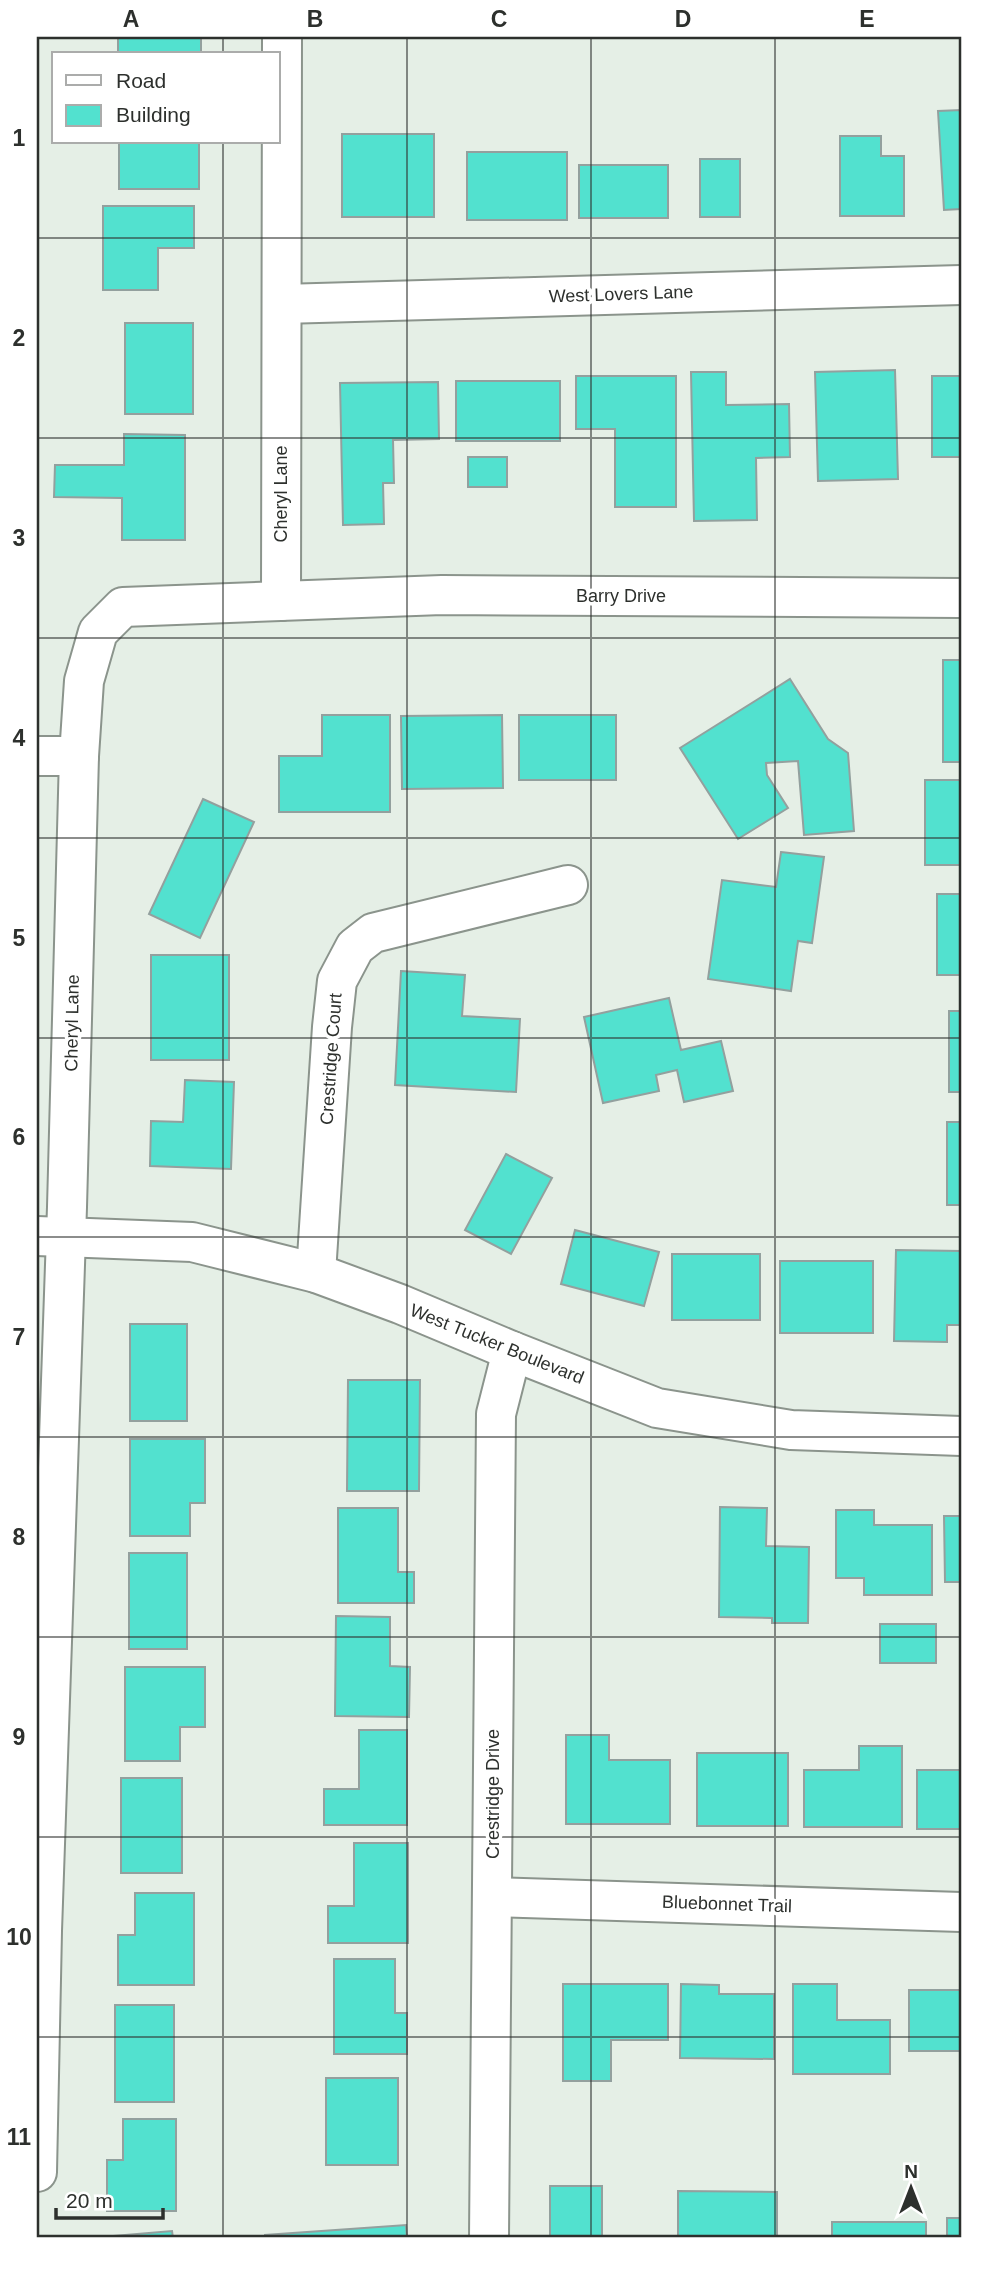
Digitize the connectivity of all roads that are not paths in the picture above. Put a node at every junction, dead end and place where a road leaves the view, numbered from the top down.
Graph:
1 (282, 37) edge
2 (961, 285) edge
3 (282, 304) junction
4 (961, 598) edge
5 (281, 601) junction
6 (37, 756) edge
7 (79, 756) junction
8 (568, 885) dead end
9 (51, 1236) edge
10 (316, 1273) junction
11 (512, 1351) junction
12 (961, 1436) edge
13 (492, 1897) junction
14 (961, 1912) edge
15 (37, 2172) edge
16 (489, 2238) edge

1 - 3 street, Cheryl Lane
2 - 3 street, West Lovers Lane
3 - 5 street, Cheryl Lane
4 - 5 street, Barry Drive
5 - 7 street, Cheryl Lane
6 - 7 street
7 - 9 street, Cheryl Lane
8 - 10 street, Crestridge Court
9 - 10 street, West Tucker Boulevard
9 - 15 street, Cheryl Lane
10 - 11 street, West Tucker Boulevard
11 - 12 street, West Tucker Boulevard
11 - 13 street, Crestridge Drive
13 - 14 street, Bluebonnet Trail
13 - 16 street, Crestridge Drive

